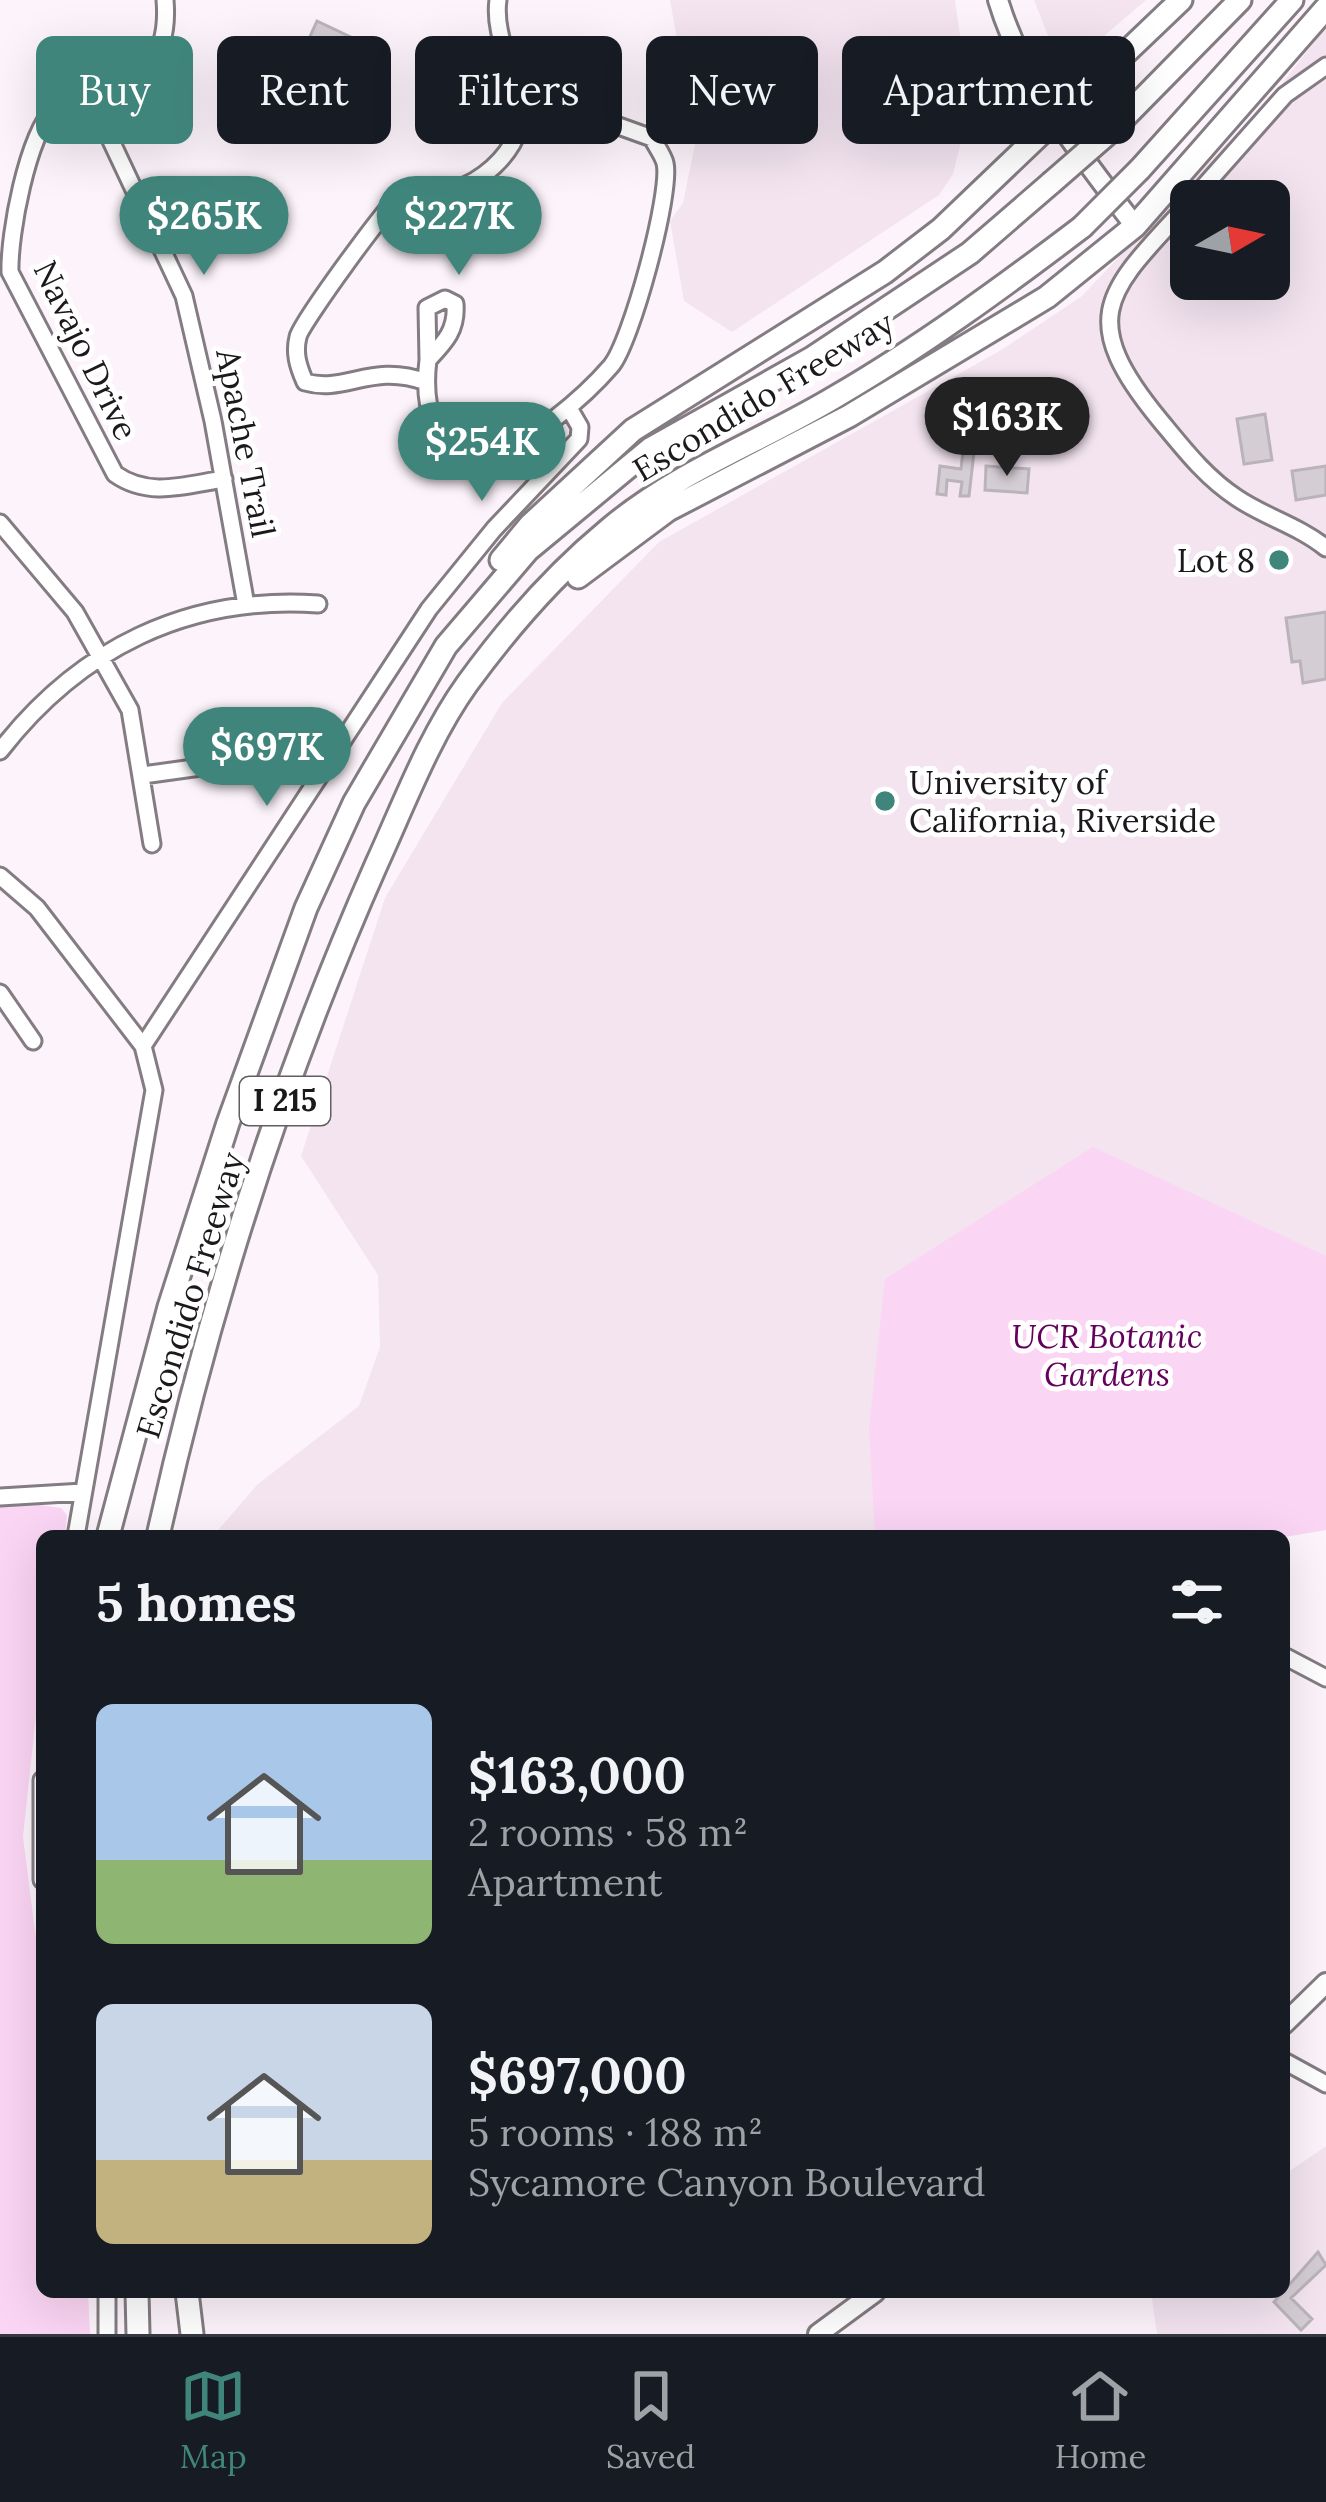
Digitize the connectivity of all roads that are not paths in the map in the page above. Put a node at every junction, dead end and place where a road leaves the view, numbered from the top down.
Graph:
1 (165, 0) edge
2 (498, 0) edge
3 (998, 0) edge
4 (1180, 0) edge
5 (1240, 0) edge
6 (1292, 0) edge
7 (1326, 8) edge
8 (165, 36) edge
9 (497, 36) edge
10 (1012, 36) edge
11 (1135, 42) edge
12 (1326, 67) edge
13 (622, 127) edge
14 (36, 141) edge
15 (112, 144) edge
16 (510, 144) edge
17 (1027, 144) edge
18 (1074, 144) edge
19 (1210, 180) edge
20 (1135, 226) junction
21 (1170, 226) edge
22 (428, 360) dead end
23 (426, 382) junction
24 (569, 408) junction
25 (224, 479) junction
26 (0, 524) edge
27 (1326, 548) edge
28 (246, 604) junction
29 (318, 604) dead end
30 (446, 646) junction
31 (100, 655) junction
32 (466, 686) junction
33 (0, 751) edge
34 (222, 764) dead end
35 (143, 775) junction
36 (152, 844) dead end
37 (0, 875) edge
38 (0, 993) edge
39 (33, 1041) dead end
40 (143, 1046) junction
41 (83, 1492) junction
42 (0, 1497) edge
43 (77, 1530) edge
44 (110, 1530) edge
45 (159, 1530) edge
46 (1290, 1659) edge
47 (1326, 1678) edge
48 (1326, 1983) edge
49 (1290, 2018) edge
50 (1290, 2064) edge
51 (1326, 2084) edge
52 (107, 2298) edge
53 (137, 2298) edge
54 (183, 2298) edge
55 (184, 2298) edge
56 (867, 2298) edge
57 (107, 2334) edge
58 (138, 2334) edge
59 (180, 2334) edge
60 (192, 2334) edge
61 (818, 2334) edge

1 - 8 street
2 - 9 street
3 - 10 main road
4 - 11 highway
5 - 30 highway, Escondido Freeway / I 215, bridge
6 - 32 highway, Escondido Freeway / I 215, bridge
7 - 20 highway
12 - 19 street
13 - 24 street
14 - 25 street, Navajo Drive
15 - 25 street, Apache Trail
16 - 23 street
17 - 30 highway
18 - 20 main road
20 - 32 highway
21 - 27 street
22 - 23 street
23 - 24 street
24 - 40 street
25 - 28 street, Apache Trail
26 - 31 street
28 - 29 street
28 - 31 street
30 - 44 highway, Escondido Freeway / I 215
31 - 33 street
31 - 35 street
32 - 45 highway, Escondido Freeway / I 215
34 - 35 street
35 - 36 street
37 - 40 street
38 - 39 street
40 - 41 street
41 - 42 street
41 - 43 street
46 - 47 street
48 - 49 main road
50 - 51 street
52 - 57 street
53 - 58 highway
54 - 59 highway
55 - 60 highway
56 - 61 main road

